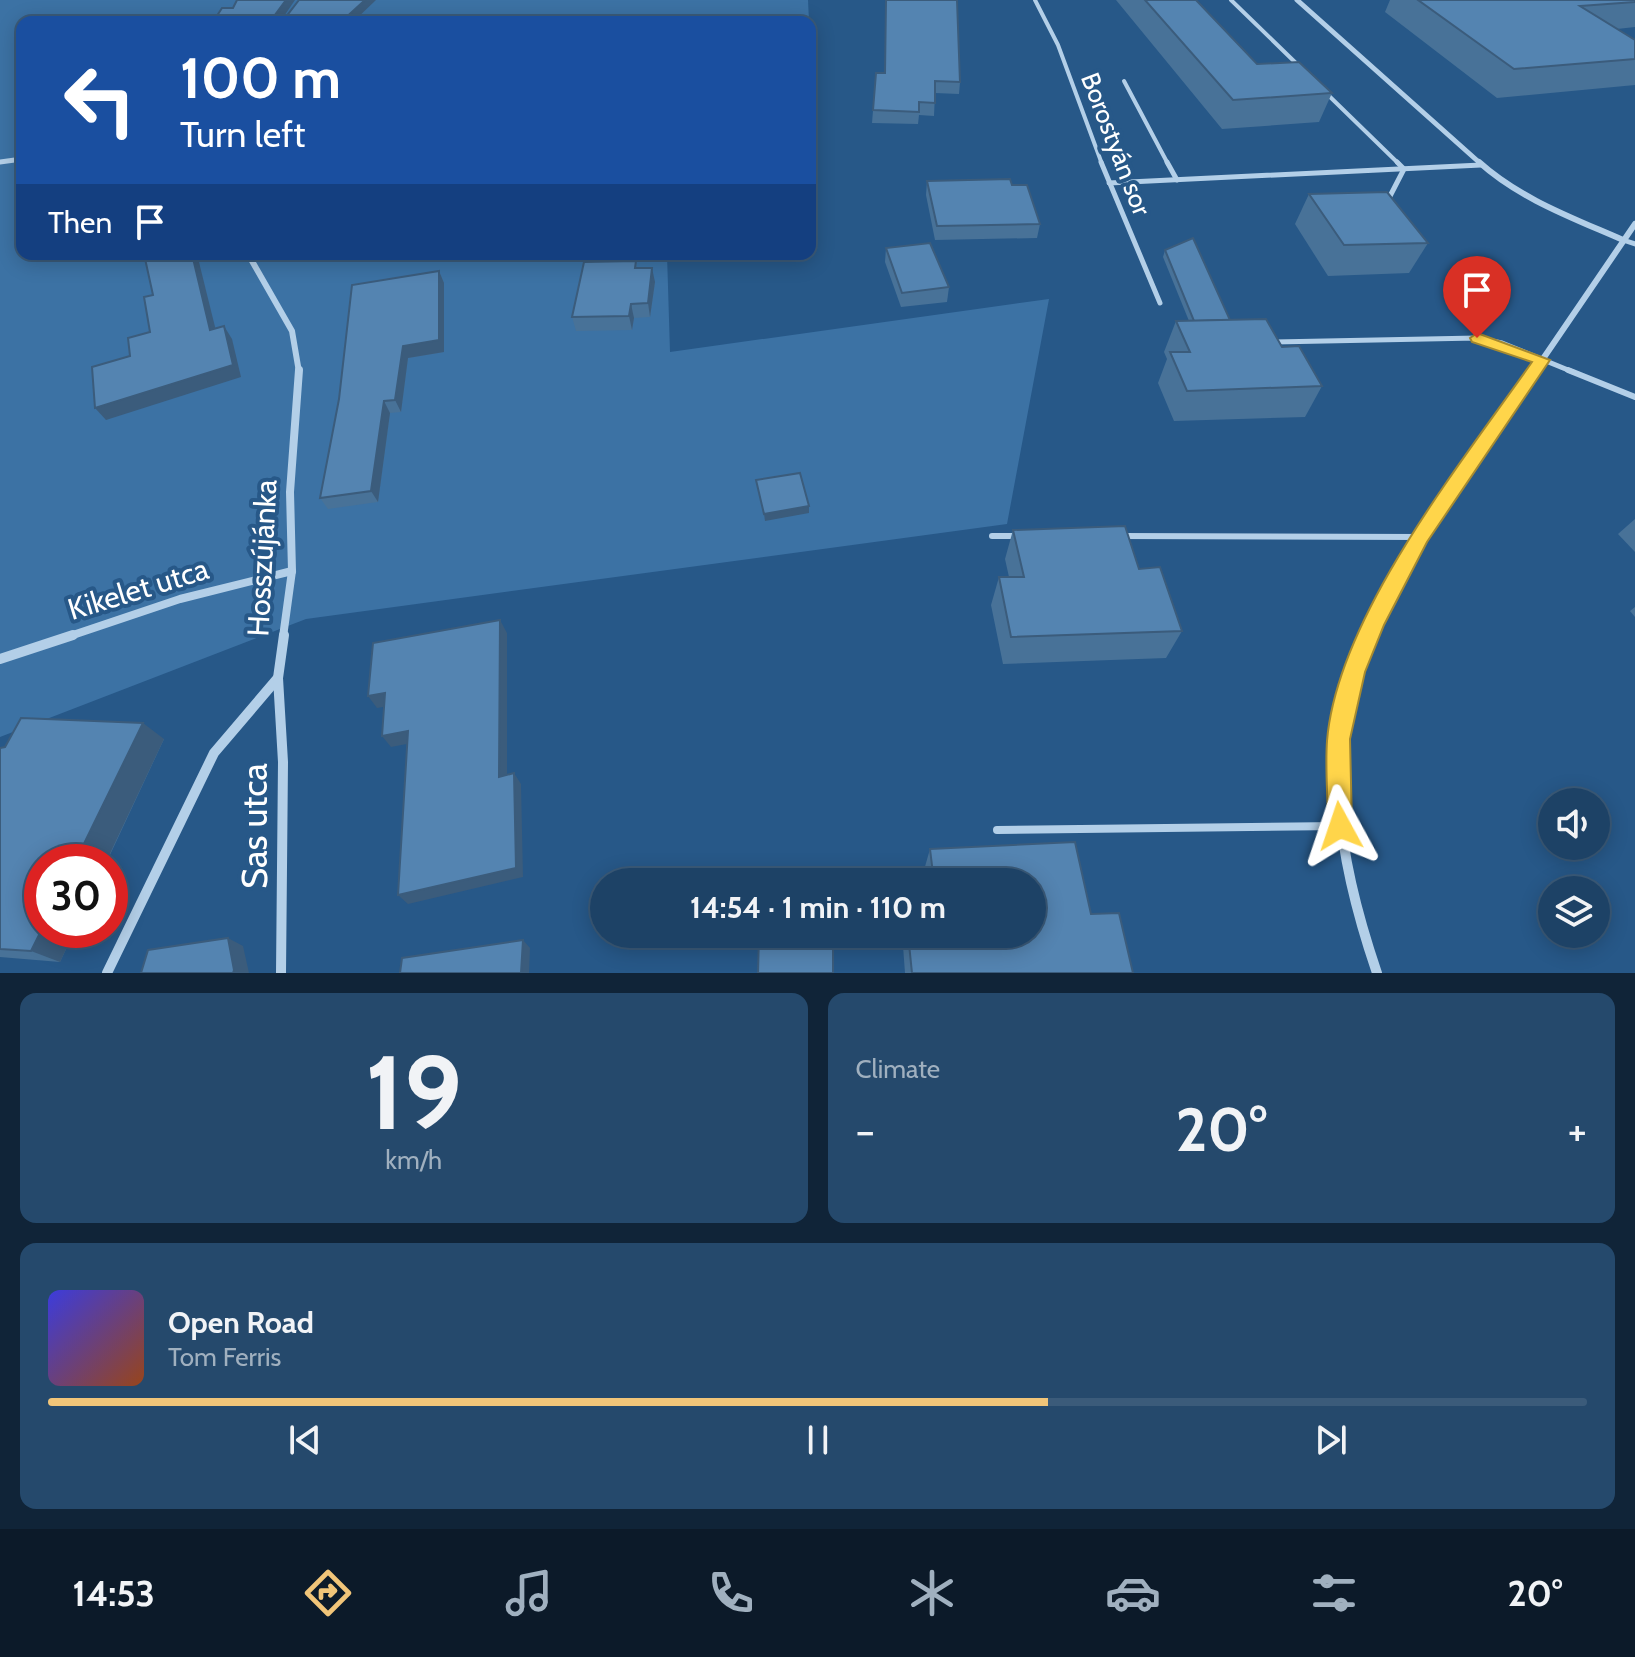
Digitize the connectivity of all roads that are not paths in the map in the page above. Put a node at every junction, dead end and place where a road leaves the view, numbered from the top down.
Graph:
1 (1035, 0) edge
2 (1231, 0) edge
3 (1297, 0) edge
4 (1307, 74) edge
5 (1124, 81) dead end
6 (1317, 84) edge
7 (1481, 165) junction
8 (1404, 169) junction
9 (1177, 180) junction
10 (1109, 183) junction
11 (1384, 208) edge
12 (1635, 224) edge
13 (1623, 240) junction
14 (1635, 244) edge
15 (251, 260) edge
16 (1160, 303) dead end
17 (1263, 342) edge
18 (1542, 360) junction
19 (1635, 389) edge
20 (1622, 391) junction
21 (1635, 397) edge
22 (992, 536) dead end
23 (1023, 536) edge
24 (1103, 536) edge
25 (1420, 537) junction
26 (292, 571) junction
27 (0, 659) edge
28 (278, 678) junction
29 (1340, 826) junction
30 (997, 830) dead end
31 (107, 973) edge
32 (281, 973) edge
33 (1377, 973) edge

1 - 10 lane, Borostyán sor
2 - 4 lane
3 - 7 street
5 - 9 lane
6 - 8 lane
7 - 8 lane
7 - 13 street
8 - 9 lane
8 - 11 lane
9 - 10 lane
10 - 16 lane, Borostyán sor
12 - 13 street
13 - 14 lane
13 - 18 street
15 - 26 street, Hosszújánka
17 - 18 lane
18 - 20 lane
18 - 25 street
19 - 20 lane
20 - 21 lane
22 - 23 lane
24 - 25 lane
25 - 29 street
26 - 27 street, Kikelet utca
26 - 28 street, Hosszújánka
28 - 31 street, Hosszújánka
28 - 32 street, Sas utca
29 - 30 lane
29 - 33 street

